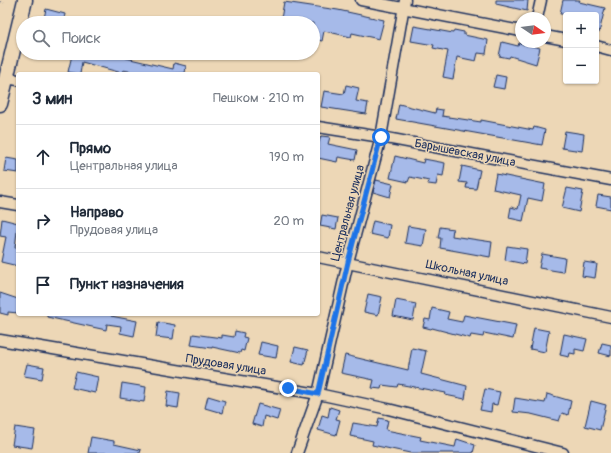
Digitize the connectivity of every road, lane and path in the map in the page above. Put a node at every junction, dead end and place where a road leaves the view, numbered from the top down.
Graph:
1 (25, 0) edge
2 (361, 0) edge
3 (541, 0) edge
4 (404, 4) edge
5 (538, 12) edge
6 (22, 16) edge
7 (515, 30) edge
8 (551, 37) edge
9 (563, 39) edge
10 (16, 42) edge
11 (599, 47) edge
12 (611, 50) edge
13 (8, 79) edge
14 (0, 104) edge
15 (320, 127) edge
16 (381, 137) junction
17 (611, 180) edge
18 (0, 202) edge
19 (16, 205) edge
20 (320, 257) edge
21 (348, 262) junction
22 (611, 317) edge
23 (0, 340) edge
24 (318, 394) junction
25 (297, 453) edge
26 (563, 453) edge

1 - 6 street
2 - 4 street
3 - 5 street
4 - 7 street
4 - 16 street, Центральная улица
8 - 9 street
10 - 13 street
11 - 12 street
13 - 14 street
15 - 16 street, Барышевская улица
16 - 17 street, Барышевская улица
16 - 21 street, Центральная улица
18 - 19 street
20 - 21 street, Школьная улица
21 - 22 street, Школьная улица
21 - 24 street, Центральная улица
23 - 24 street, Прудовая улица
24 - 25 street, Центральная улица
24 - 26 street, Прудовая улица

